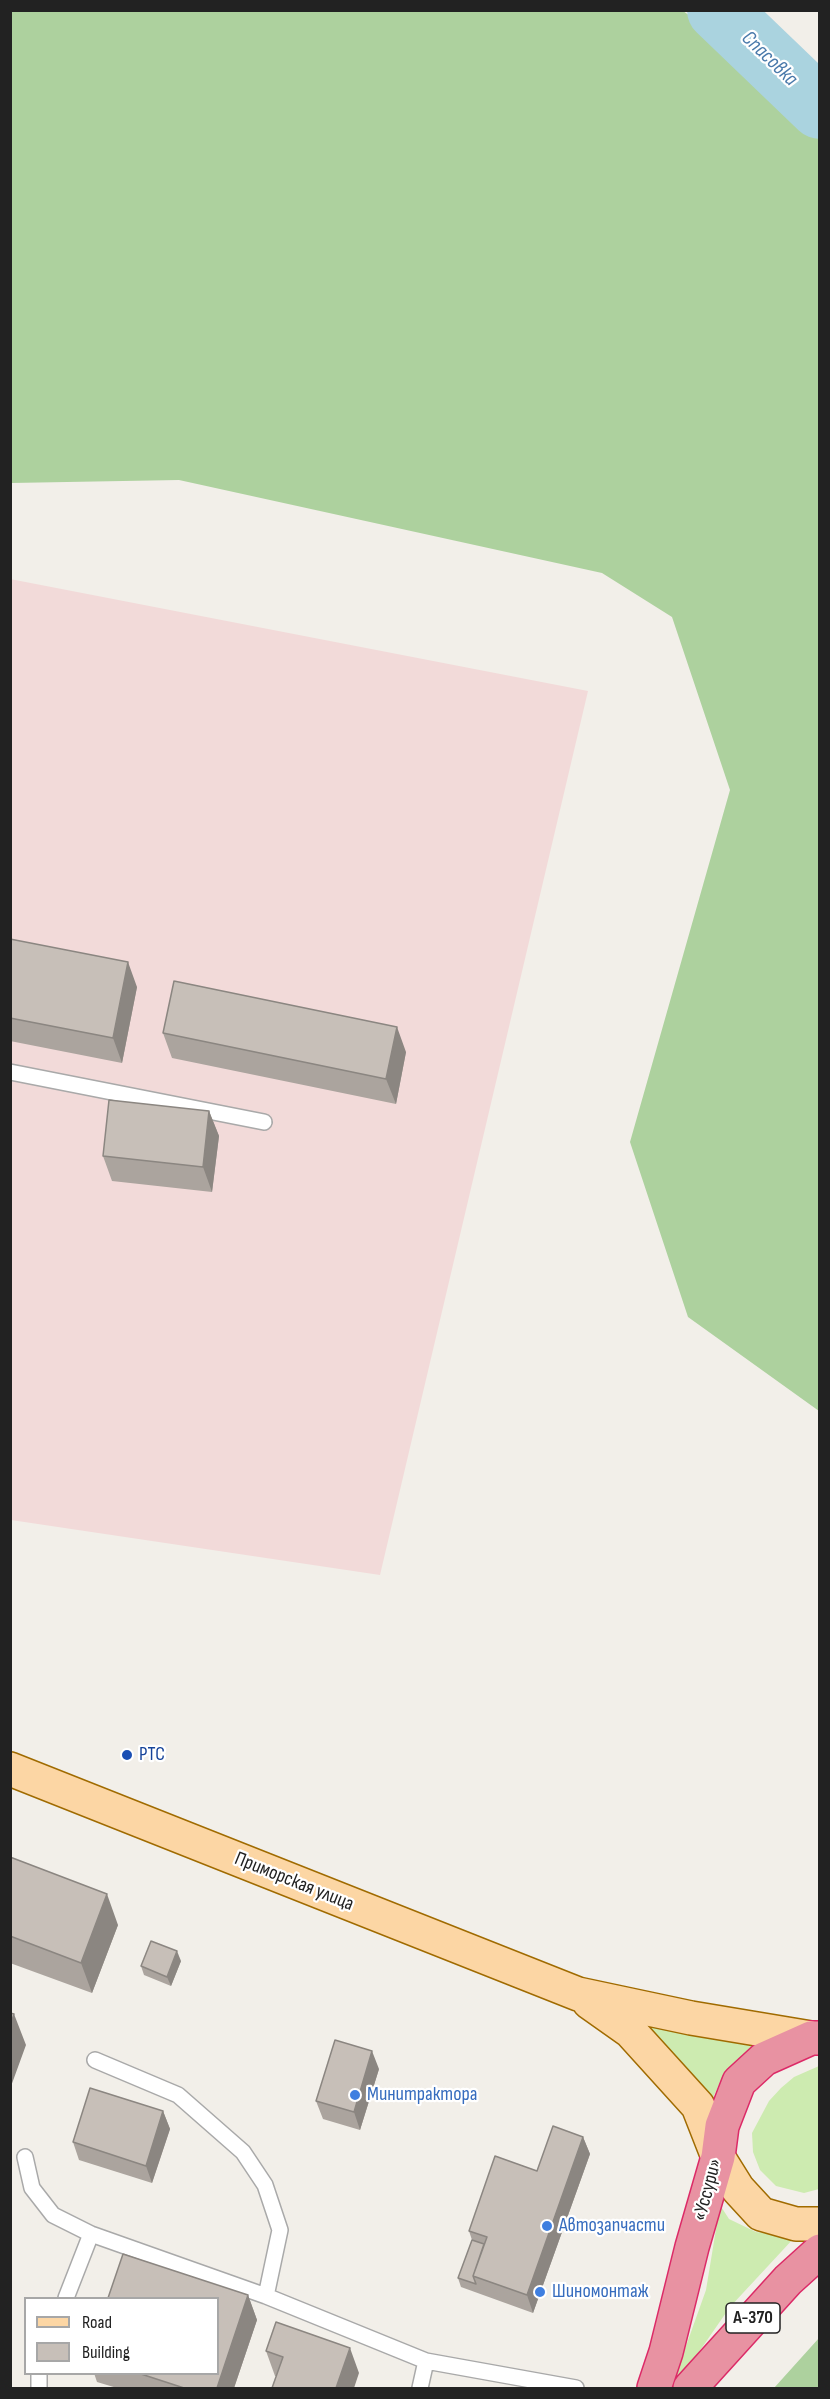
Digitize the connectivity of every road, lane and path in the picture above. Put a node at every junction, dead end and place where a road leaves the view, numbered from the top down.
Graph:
1 (10, 1072) edge
2 (264, 1122) dead end
3 (10, 1769) edge
4 (578, 1994) junction
5 (815, 2038) edge
6 (94, 2060) dead end
7 (25, 2157) dead end
8 (718, 2157) junction
9 (819, 2224) edge
10 (91, 2234) junction
11 (819, 2251) edge
12 (266, 2296) junction
13 (66, 2297) edge
14 (426, 2361) junction
15 (420, 2388) edge
16 (576, 2388) edge
17 (654, 2388) edge
18 (690, 2388) edge

1 - 2 lane
3 - 4 main road, Приморская улица
4 - 5 main road, Приморская улица
4 - 8 main road, Приморская улица
5 - 8 highway, «Уссури»
6 - 12 lane
7 - 10 lane
8 - 9 main road, Приморская улица
8 - 17 highway, «Уссури»
10 - 12 lane
10 - 13 lane
11 - 18 highway, А-370
12 - 14 lane
14 - 15 lane
14 - 16 lane

